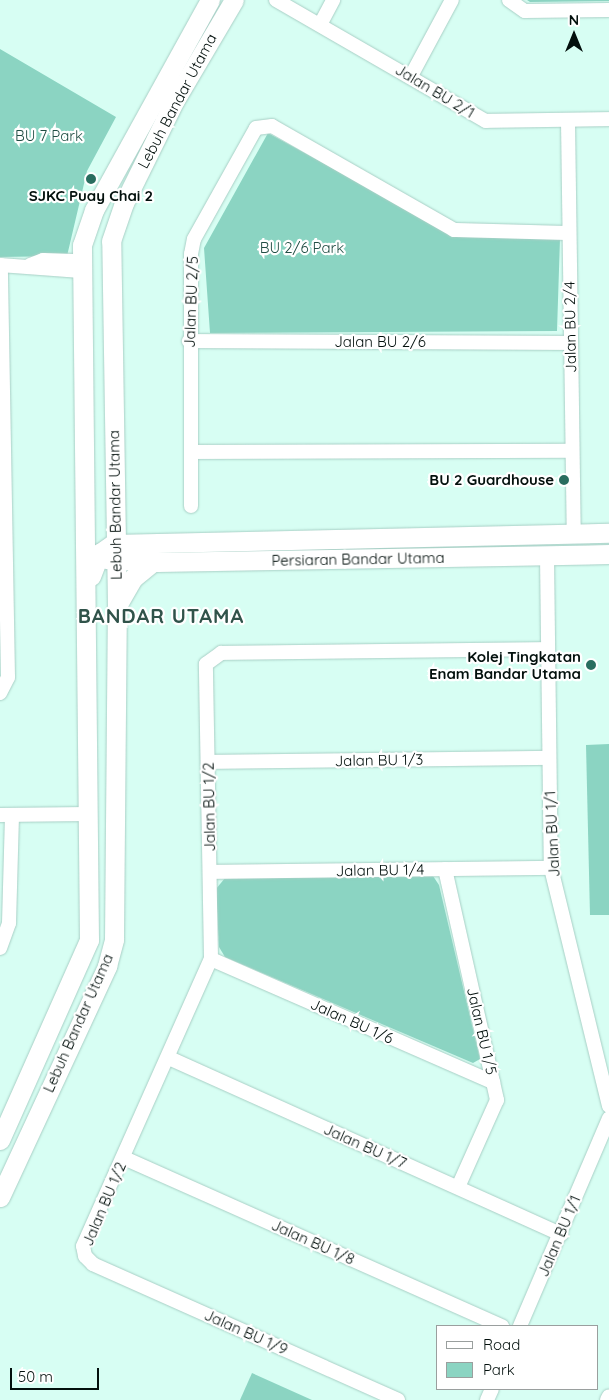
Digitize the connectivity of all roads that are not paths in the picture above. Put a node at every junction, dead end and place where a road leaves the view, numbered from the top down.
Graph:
1 (210, 0) edge
2 (276, 0) edge
3 (333, 0) edge
4 (452, 0) edge
5 (510, 0) edge
6 (237, 2) edge
7 (609, 10) edge
8 (321, 23) junction
9 (412, 76) junction
10 (609, 120) edge
11 (568, 121) junction
12 (116, 223) junction
13 (569, 233) junction
14 (1, 265) edge
15 (81, 266) junction
16 (188, 341) junction
17 (571, 342) junction
18 (2, 376) edge
19 (572, 450) junction
20 (191, 452) junction
21 (2, 484) edge
22 (114, 506) junction
23 (191, 506) dead end
24 (86, 522) junction
25 (609, 532) edge
26 (574, 534) junction
27 (526, 535) junction
28 (110, 553) junction
29 (153, 553) junction
30 (605, 554) edge
31 (547, 556) junction
32 (3, 594) edge
33 (88, 596) junction
34 (118, 606) junction
35 (548, 648) junction
36 (0, 694) edge
37 (549, 758) junction
38 (208, 762) junction
39 (88, 814) junction
40 (6, 815) edge
41 (551, 868) junction
42 (445, 869) junction
43 (210, 872) junction
44 (0, 948) edge
45 (211, 959) junction
46 (169, 1058) junction
47 (493, 1082) junction
48 (608, 1100) edge
49 (609, 1118) edge
50 (0, 1140) edge
51 (124, 1158) junction
52 (458, 1188) junction
53 (0, 1197) edge
54 (561, 1234) junction
55 (93, 1264) joint
56 (500, 1325) edge
57 (520, 1325) edge
58 (368, 1387) junction
59 (609, 1396) edge
60 (362, 1400) edge
61 (398, 1400) edge
62 (607, 1400) edge

1 - 15 main road, Lebuh Bandar Utama
2 - 8 street, Jalan BU 2/1
3 - 8 street
4 - 9 street
5 - 7 street
6 - 12 main road, Lebuh Bandar Utama
8 - 9 street, Jalan BU 2/1
9 - 11 street, Jalan BU 2/1
10 - 11 street, Jalan BU 2/1
11 - 13 street, Jalan BU 2/4
12 - 15 main road
12 - 22 main road, Lebuh Bandar Utama
13 - 16 street, Jalan BU 2/5
13 - 17 street, Jalan BU 2/4
14 - 15 street
14 - 18 street
15 - 24 main road, Lebuh Bandar Utama
16 - 17 street, Jalan BU 2/6
16 - 20 street, Jalan BU 2/5
17 - 19 street, Jalan BU 2/4
18 - 21 street
19 - 20 street
19 - 26 street, Jalan BU 2/4
20 - 23 street, Jalan BU 2/5
21 - 32 street
22 - 28 main road, Lebuh Bandar Utama
22 - 29 main road
24 - 28 main road
24 - 33 main road, Lebuh Bandar Utama
25 - 26 main road, Persiaran Bandar Utama
26 - 27 main road, Persiaran Bandar Utama
26 - 30 street, Persiaran Bandar Utama
26 - 31 street
27 - 29 main road, Persiaran Bandar Utama
27 - 31 street
28 - 29 main road, Persiaran Bandar Utama
28 - 33 main road
28 - 34 main road, Lebuh Bandar Utama
29 - 31 main road, Persiaran Bandar Utama
29 - 34 main road
30 - 31 main road, Persiaran Bandar Utama
31 - 35 street, Jalan BU 1/1
32 - 36 street
33 - 39 main road, Lebuh Bandar Utama
34 - 53 main road, Lebuh Bandar Utama
35 - 37 street, Jalan BU 1/1
35 - 38 street, Jalan BU 1/2
37 - 38 street, Jalan BU 1/3
37 - 41 street, Jalan BU 1/1
38 - 43 street, Jalan BU 1/2
39 - 40 street
39 - 50 main road, Lebuh Bandar Utama
40 - 44 street
41 - 42 street, Jalan BU 1/4
41 - 48 street, Jalan BU 1/1
42 - 43 street, Jalan BU 1/4
42 - 47 street, Jalan BU 1/5
43 - 45 street, Jalan BU 1/2
45 - 46 street, Jalan BU 1/2
45 - 47 street, Jalan BU 1/6
46 - 51 street, Jalan BU 1/2
46 - 52 street, Jalan BU 1/7
47 - 52 street, Jalan BU 1/5
49 - 54 street, Jalan BU 1/1
51 - 55 street, Jalan BU 1/2
51 - 56 street, Jalan BU 1/8
52 - 54 street, Jalan BU 1/7
54 - 57 street, Jalan BU 1/1
55 - 58 street, Jalan BU 1/9
58 - 60 street
58 - 61 street, Jalan BU 1/9
59 - 62 street

